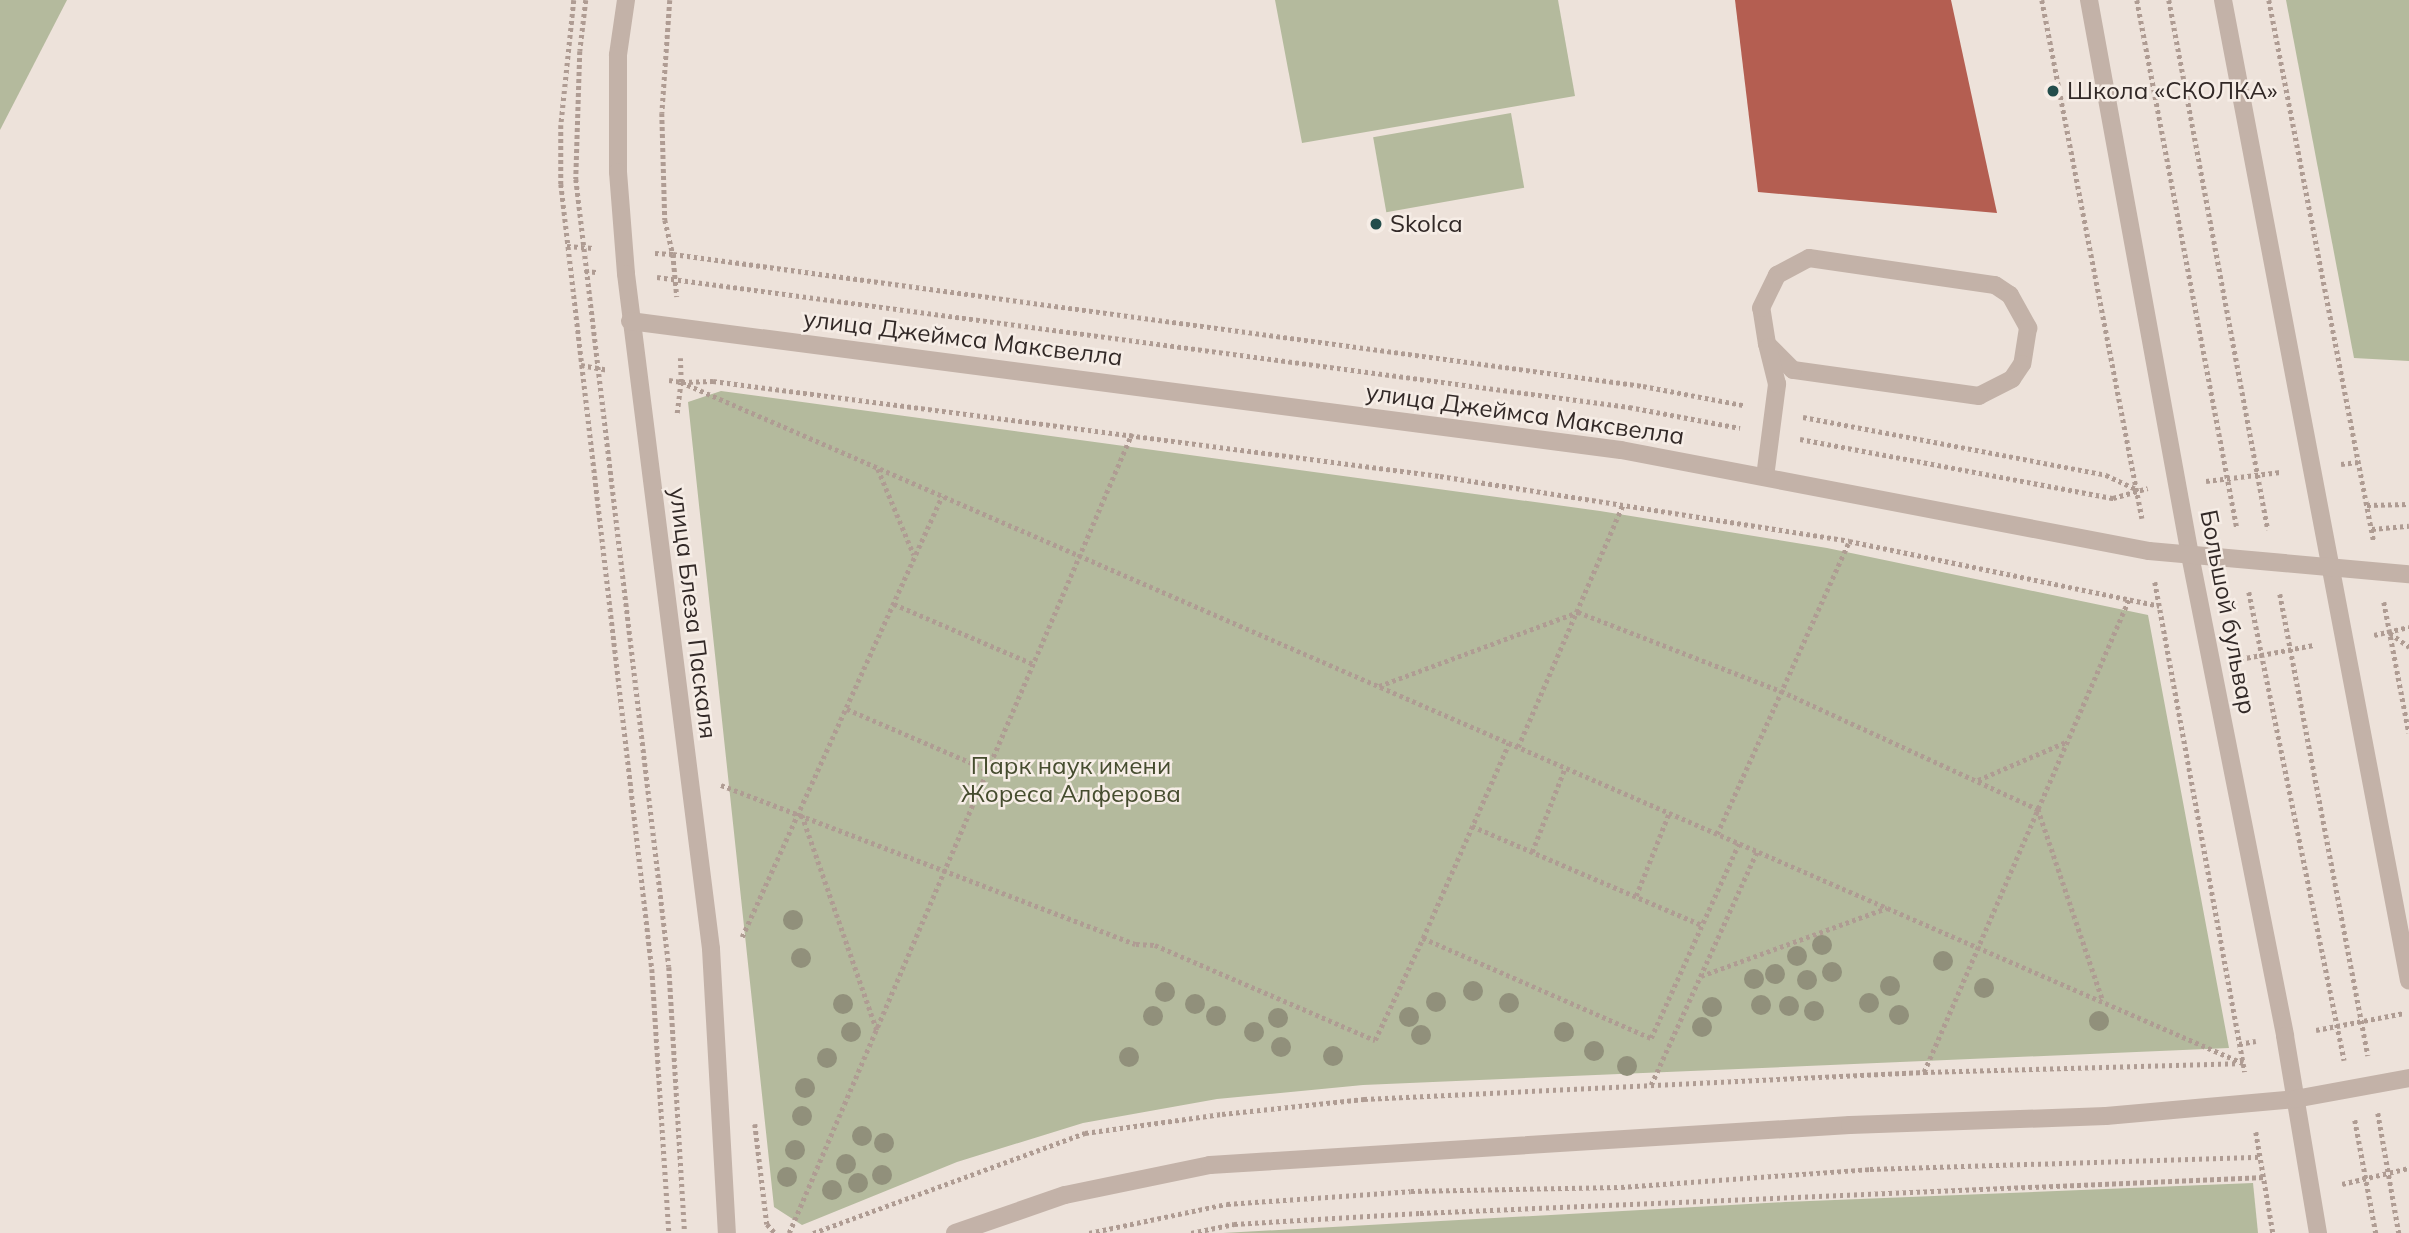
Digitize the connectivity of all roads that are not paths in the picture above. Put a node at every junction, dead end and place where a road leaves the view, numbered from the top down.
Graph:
1 (626, 0) edge
2 (2089, 0) edge
3 (2223, 0) edge
4 (630, 321) junction
5 (1767, 344) junction
6 (1765, 477) junction
7 (2190, 555) junction
8 (2329, 567) junction
9 (2409, 574) edge
10 (2409, 981) edge
11 (2409, 1078) edge
12 (2295, 1100) junction
13 (727, 1233) edge
14 (955, 1233) edge
15 (2318, 1233) edge

1 - 4 street, улица Блеза Паскаля
2 - 7 street, Большой бульвар
3 - 8 street
4 - 6 street, улица Джеймса Максвелла
4 - 13 street, улица Блеза Паскаля
5 - 5 street
5 - 6 street
6 - 7 street, улица Джеймса Максвелла
7 - 8 street, улица Джеймса Максвелла
7 - 12 street, Большой бульвар
8 - 9 street, улица Джеймса Максвелла
8 - 10 street
11 - 12 street
12 - 14 street
12 - 15 street, Большой бульвар

